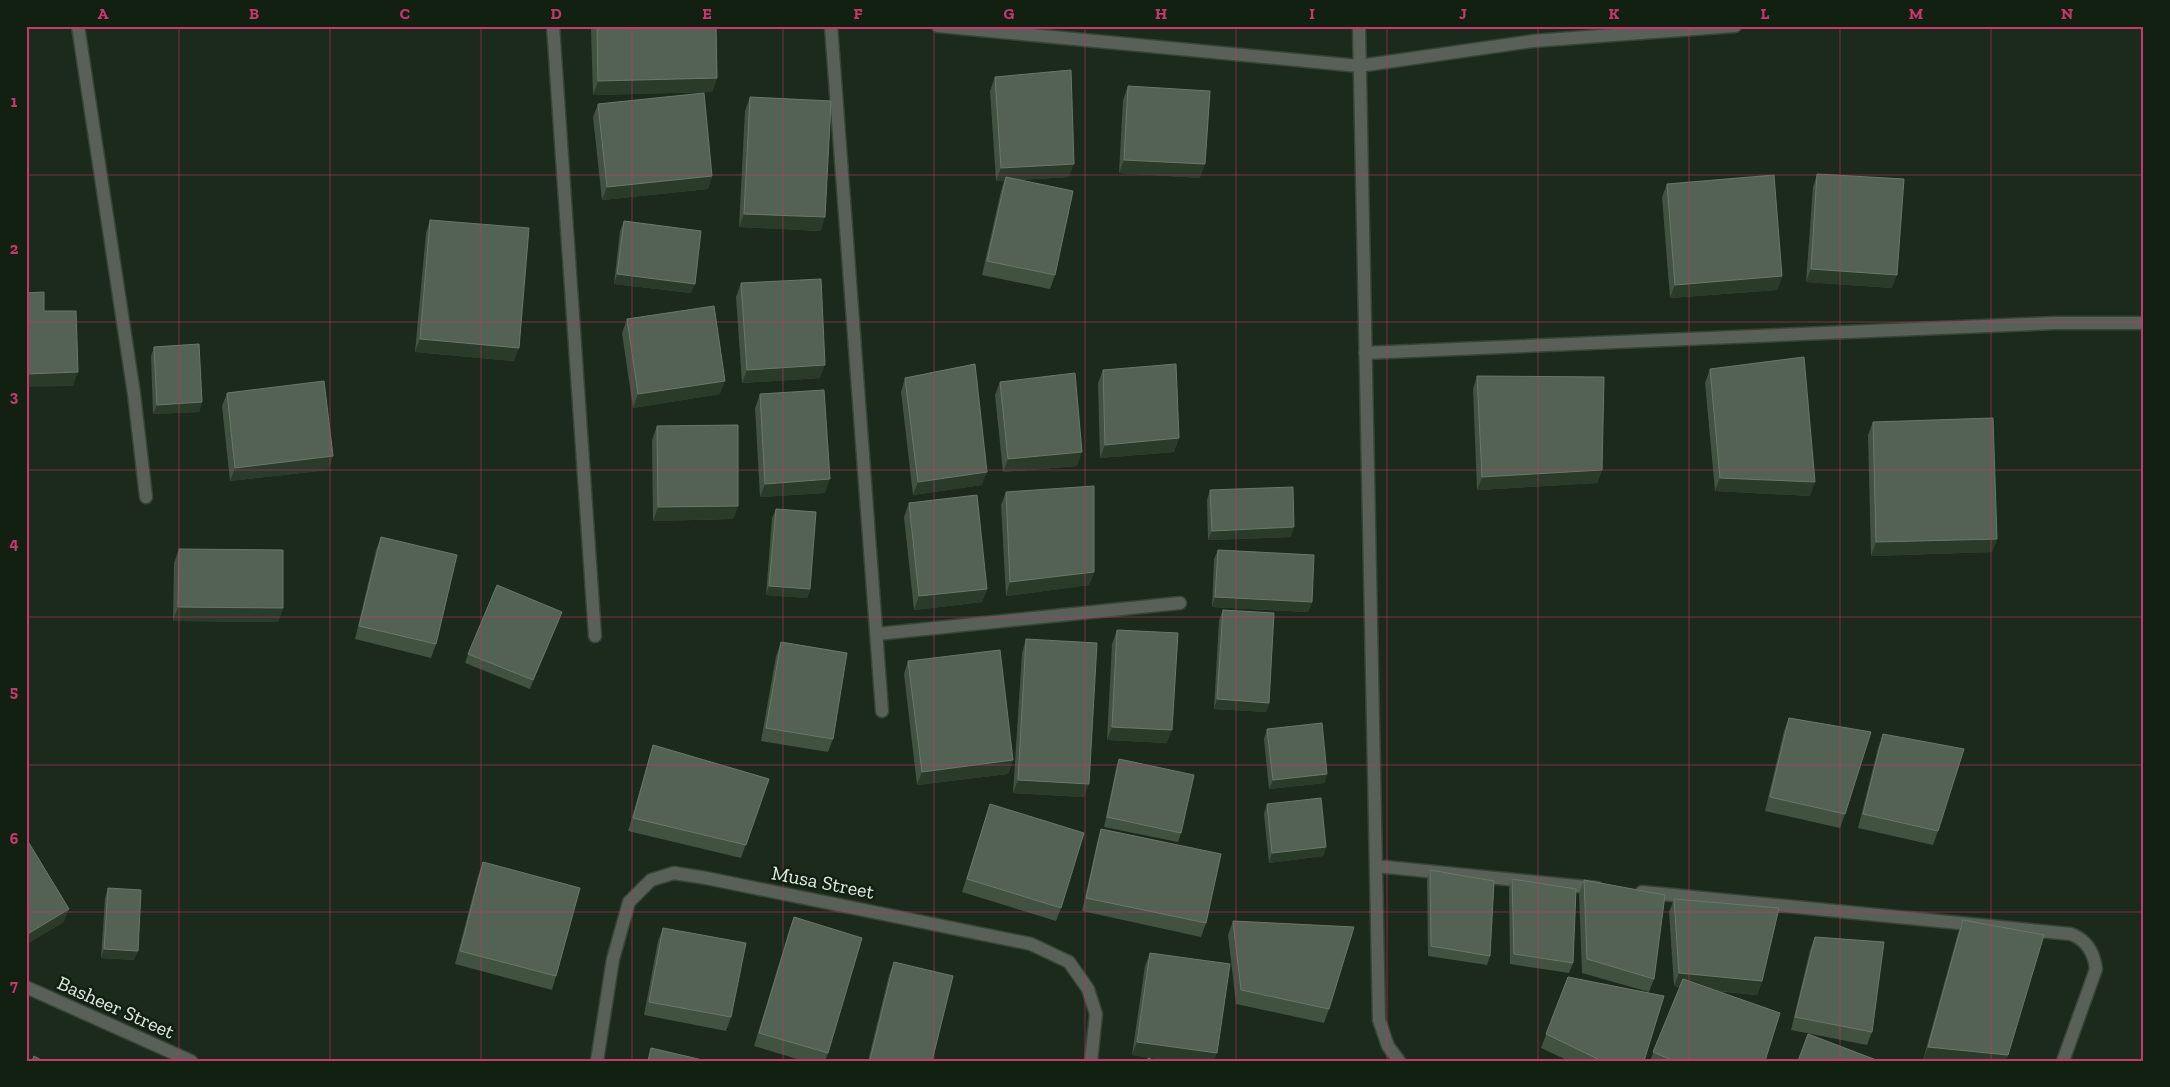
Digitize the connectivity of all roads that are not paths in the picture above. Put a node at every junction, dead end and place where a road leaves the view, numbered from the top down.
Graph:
1 (78, 26) edge
2 (553, 26) edge
3 (831, 26) edge
4 (938, 26) edge
5 (1359, 26) edge
6 (1735, 26) edge
7 (1680, 28) edge
8 (1359, 66) junction
9 (2144, 323) edge
10 (1365, 353) junction
11 (146, 497) dead end
12 (1180, 603) dead end
13 (876, 634) junction
14 (595, 636) dead end
15 (882, 711) dead end
16 (1376, 866) junction
17 (1614, 890) edge
18 (1634, 892) edge
19 (26, 987) edge
20 (191, 1061) edge
21 (597, 1061) edge
22 (1091, 1061) edge
23 (1399, 1061) edge
24 (2064, 1061) edge

1 - 11 street
2 - 14 street
3 - 13 street
4 - 8 street
5 - 8 street
6 - 7 street
7 - 8 street
8 - 10 street
9 - 10 street
10 - 16 street
12 - 13 street
13 - 15 street
16 - 17 street
16 - 23 street
18 - 24 street
19 - 20 street, Basheer Street
21 - 22 street, Musa Street

